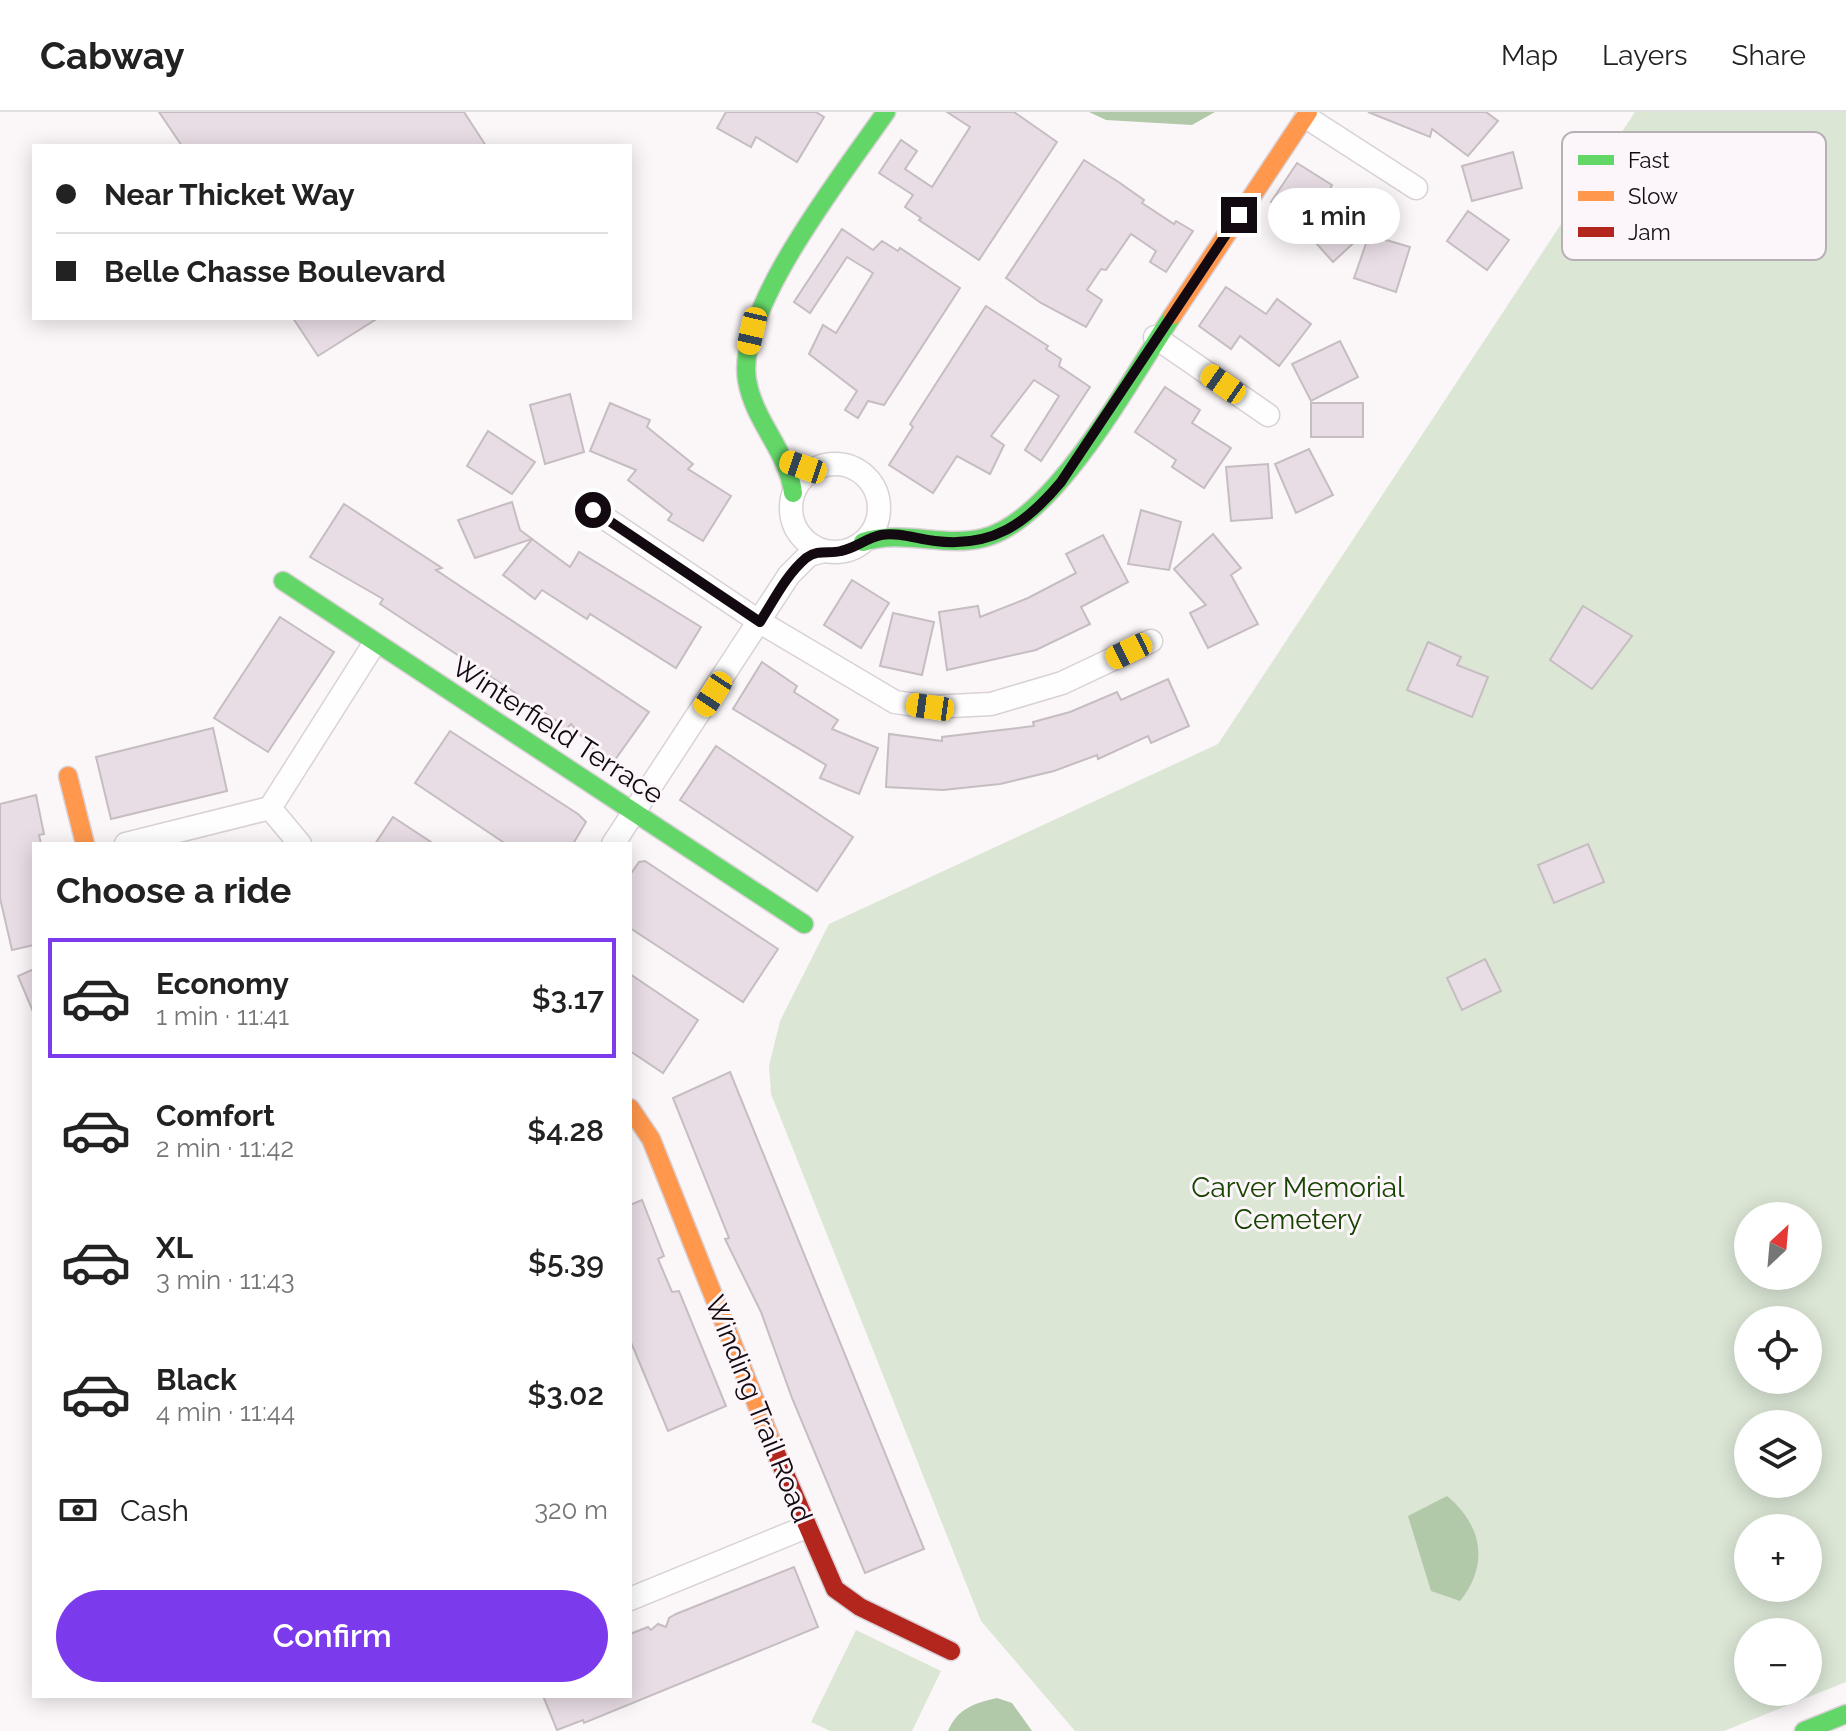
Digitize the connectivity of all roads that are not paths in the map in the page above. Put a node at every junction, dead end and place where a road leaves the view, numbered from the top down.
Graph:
1 (886, 112) edge
2 (1307, 114) edge
3 (1416, 188) dead end
4 (1155, 337) junction
5 (1268, 415) dead end
6 (785, 461) junction
7 (817, 468) junction
8 (793, 493) junction
9 (593, 510) dead end
10 (880, 510) junction
11 (798, 531) junction
12 (897, 534) junction
13 (863, 542) junction
14 (824, 551) junction
15 (789, 575) junction
16 (283, 581) dead end
17 (760, 622) junction
18 (1151, 641) dead end
19 (374, 644) junction
20 (68, 776) dead end
21 (270, 808) junction
22 (634, 813) junction
23 (84, 842) edge
24 (134, 842) edge
25 (298, 842) edge
26 (614, 842) edge
27 (804, 924) dead end
28 (632, 1111) edge
29 (806, 1527) junction
30 (632, 1598) edge
31 (951, 1651) dead end
32 (1846, 1714) edge
33 (1804, 1731) edge

1 - 6 street
2 - 3 street
2 - 4 street
4 - 5 street
4 - 12 street
6 - 7 street
6 - 8 street
7 - 8 street
7 - 10 street
8 - 11 street
9 - 17 street
10 - 12 street
10 - 13 street
11 - 14 street
11 - 15 street
12 - 13 street
13 - 14 street
14 - 15 street
15 - 17 street
16 - 19 street, Winterfield Terrace
17 - 18 street
17 - 22 street
19 - 21 street
19 - 22 street, Winterfield Terrace
20 - 23 street
21 - 24 street
21 - 25 street
22 - 26 street
22 - 27 street, Winterfield Terrace
28 - 29 street, Winding Trail Road
29 - 30 street
29 - 31 street, Winding Trail Road
32 - 33 street

